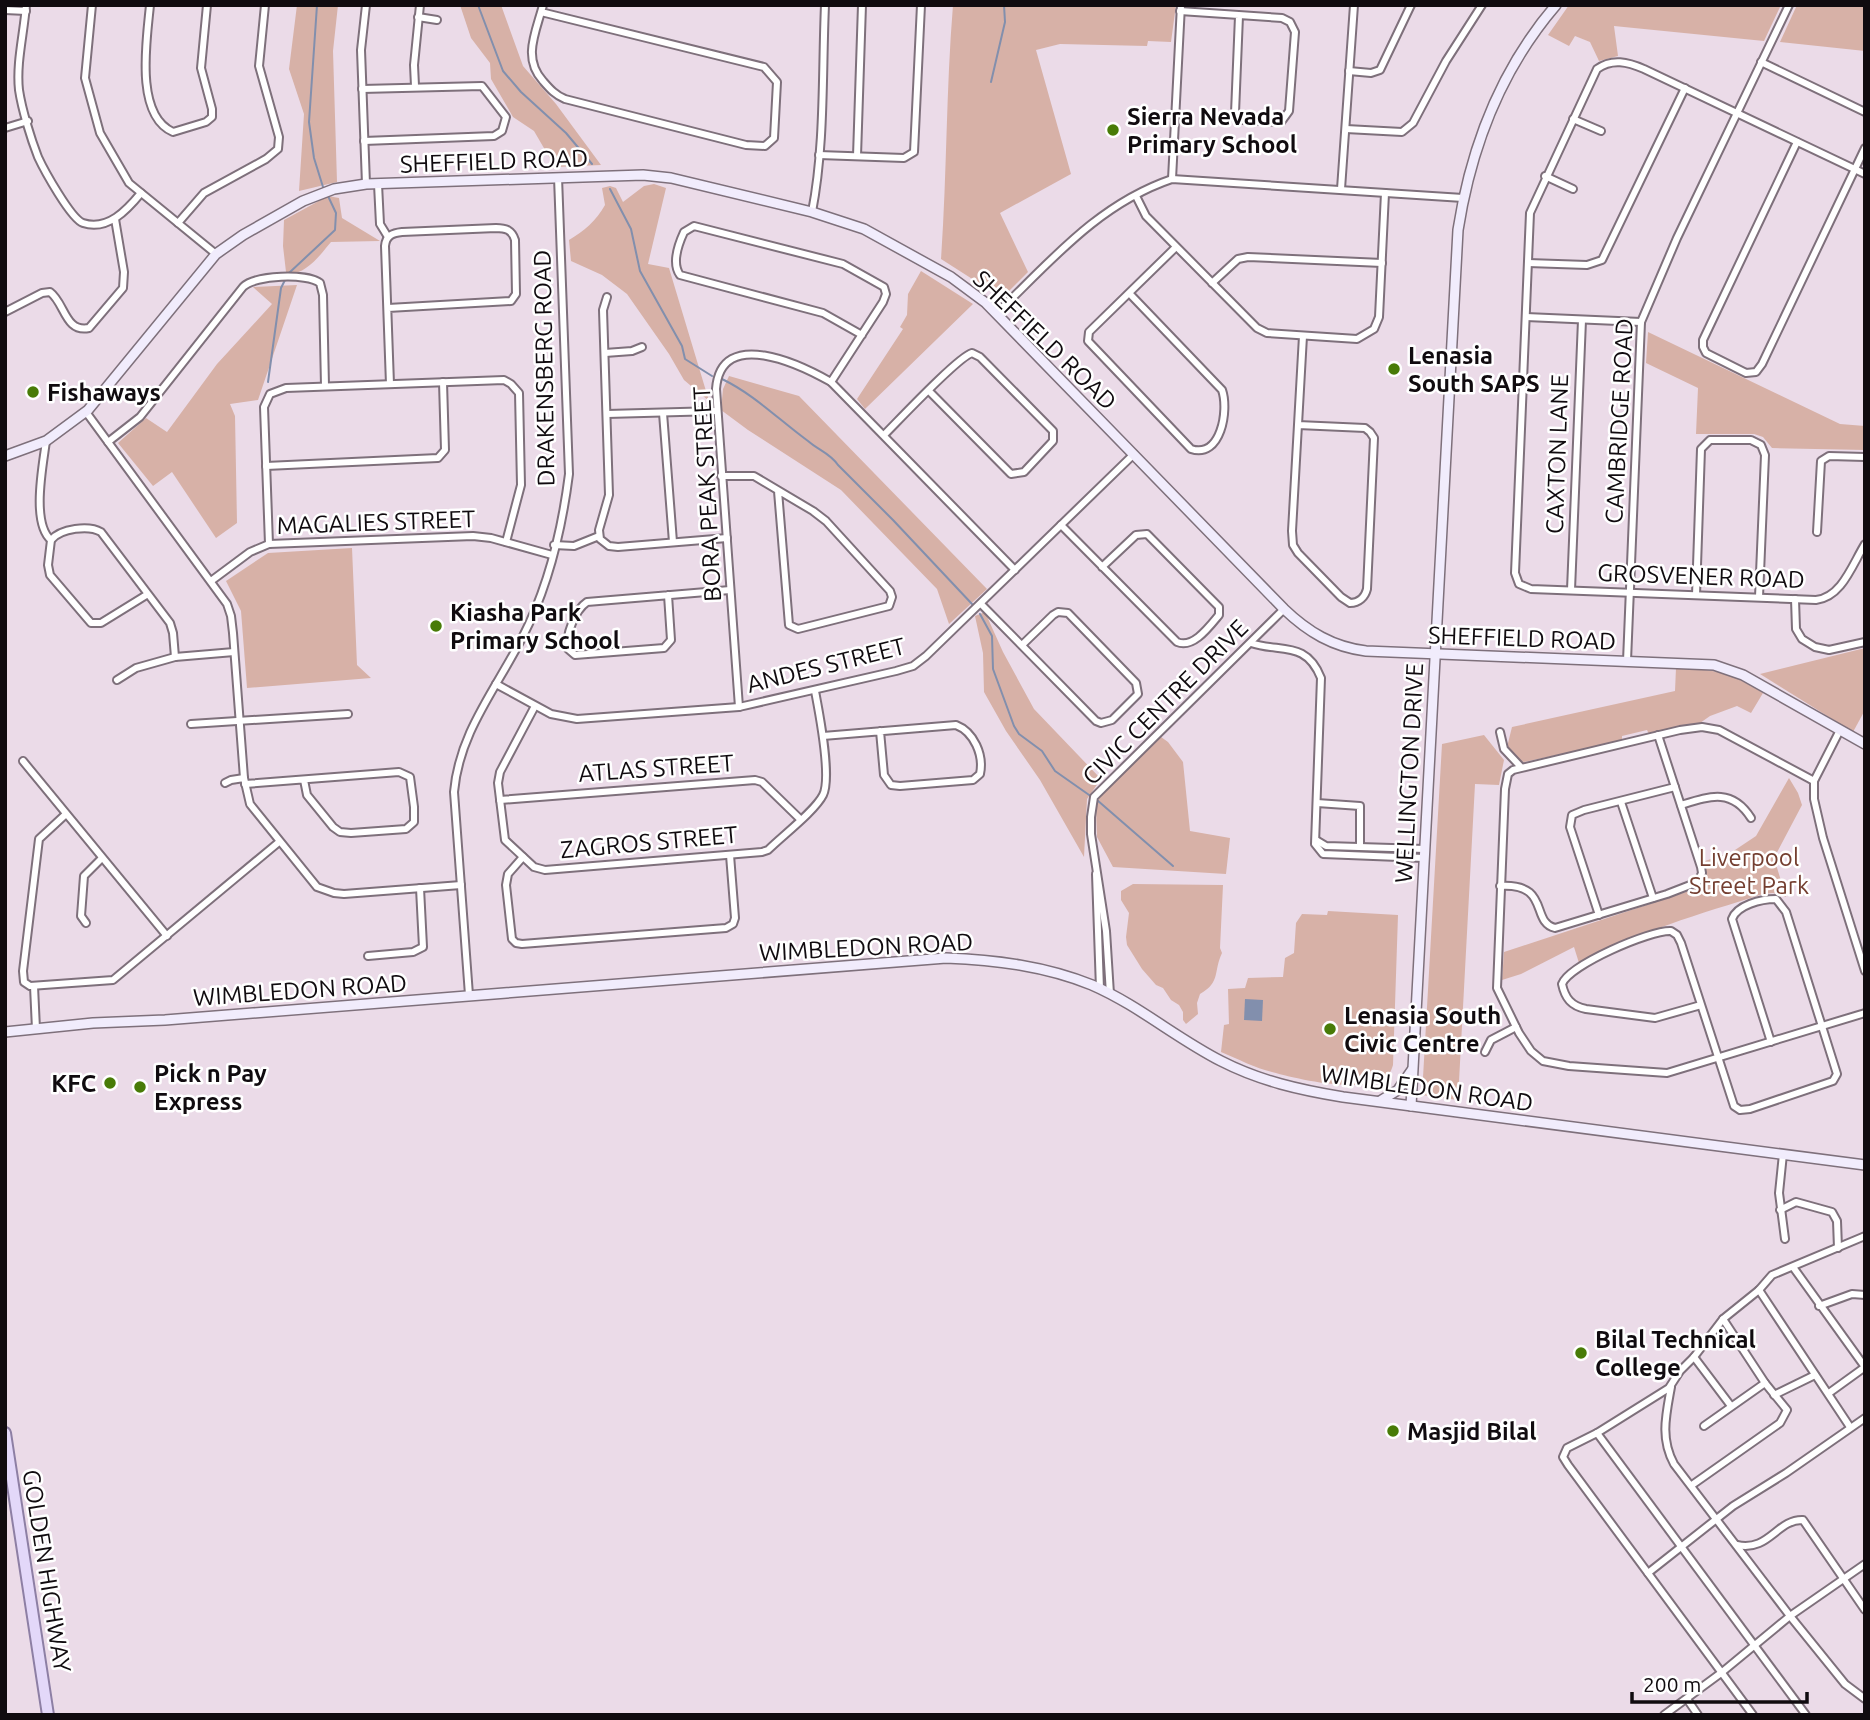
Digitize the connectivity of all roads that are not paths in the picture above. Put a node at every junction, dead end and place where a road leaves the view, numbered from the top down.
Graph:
1 (92, 5) edge
2 (150, 5) edge
3 (207, 5) edge
4 (265, 5) edge
5 (366, 5) edge
6 (419, 5) edge
7 (825, 5) edge
8 (862, 5) edge
9 (921, 5) edge
10 (1354, 5) edge
11 (1411, 5) edge
12 (1482, 5) edge
13 (1556, 5) edge
14 (1789, 5) edge
15 (26, 8) edge
16 (1180, 8) edge
17 (542, 9) edge
18 (5, 10) edge
19 (1239, 16) junction
20 (418, 17) junction
21 (437, 20) dead end
22 (1761, 62) junction
23 (1349, 71) junction
24 (415, 86) junction
25 (1685, 88) junction
26 (362, 89) junction
27 (1865, 112) edge
28 (1738, 113) junction
29 (1573, 119) junction
30 (28, 121) junction
31 (5, 128) edge
32 (1346, 129) junction
33 (1601, 131) dead end
34 (364, 141) junction
35 (1797, 142) junction
36 (1865, 148) edge
37 (819, 155) junction
38 (857, 156) junction
39 (1855, 170) junction
40 (1865, 174) edge
41 (1545, 176) junction
42 (558, 177) junction
43 (1172, 179) junction
44 (366, 184) junction
45 (378, 184) junction
46 (1573, 189) dead end
47 (1341, 190) junction
48 (141, 193) junction
49 (1385, 193) junction
50 (1136, 196) junction
51 (1463, 198) junction
52 (812, 212) junction
53 (115, 219) junction
54 (178, 223) junction
55 (388, 237) junction
56 (1176, 247) junction
57 (216, 254) junction
58 (1382, 263) junction
59 (1528, 263) junction
60 (1212, 283) junction
61 (1129, 293) junction
62 (607, 297) dead end
63 (388, 308) junction
64 (5, 312) edge
65 (996, 314) junction
66 (1526, 317) junction
67 (1582, 320) junction
68 (1641, 322) junction
69 (863, 335) junction
70 (1303, 336) junction
71 (642, 347) dead end
72 (605, 353) junction
73 (443, 382) junction
74 (831, 382) junction
75 (390, 384) junction
76 (325, 386) junction
77 (929, 391) junction
78 (717, 411) junction
79 (86, 412) junction
80 (663, 413) junction
81 (607, 414) junction
82 (1298, 425) junction
83 (884, 435) junction
84 (46, 440) junction
85 (108, 442) junction
86 (1134, 454) junction
87 (5, 456) edge
88 (1865, 457) edge
89 (266, 466) junction
90 (722, 476) junction
91 (778, 491) junction
92 (1061, 525) junction
93 (1817, 532) dead end
94 (600, 536) junction
95 (727, 538) junction
96 (51, 540) junction
97 (506, 542) junction
98 (673, 542) junction
99 (269, 544) junction
100 (1865, 544) edge
101 (554, 545) junction
102 (552, 555) junction
103 (1102, 568) junction
104 (1015, 570) junction
105 (211, 581) junction
106 (730, 590) junction
107 (1571, 590) junction
108 (148, 594) junction
109 (1629, 594) junction
110 (668, 595) junction
111 (1696, 595) junction
112 (1759, 597) junction
113 (1795, 599) junction
114 (981, 604) junction
115 (1284, 609) junction
116 (1865, 642) edge
117 (1251, 643) junction
118 (1022, 645) junction
119 (234, 652) junction
120 (1435, 654) junction
121 (175, 657) junction
122 (1626, 661) junction
123 (117, 680) dead end
124 (496, 684) junction
125 (815, 691) junction
126 (536, 706) junction
127 (739, 707) junction
128 (348, 714) dead end
129 (240, 722) junction
130 (191, 724) dead end
131 (1840, 730) junction
132 (880, 731) junction
133 (1500, 732) dead end
134 (1658, 735) junction
135 (823, 736) junction
136 (1865, 744) edge
137 (23, 761) dead end
138 (1520, 766) junction
139 (304, 779) junction
140 (244, 781) junction
141 (1814, 781) junction
142 (226, 783) dead end
143 (1675, 787) junction
144 (500, 800) junction
145 (1621, 802) junction
146 (1317, 803) junction
147 (1681, 805) junction
148 (66, 814) junction
149 (1751, 818) dead end
150 (800, 819) junction
151 (1316, 840) junction
152 (279, 842) junction
153 (1362, 846) junction
154 (1424, 854) junction
155 (730, 855) junction
156 (1365, 856) junction
157 (523, 857) junction
158 (102, 858) junction
159 (1096, 873) junction
160 (461, 885) junction
161 (1500, 886) junction
162 (420, 888) junction
163 (1653, 898) junction
164 (1599, 915) junction
165 (86, 923) dead end
166 (167, 936) junction
167 (368, 956) dead end
168 (1865, 971) edge
169 (34, 986) junction
170 (1100, 989) junction
171 (1110, 994) junction
172 (469, 996) junction
173 (1700, 1005) junction
174 (1865, 1013) edge
175 (1823, 1026) junction
176 (1516, 1027) junction
177 (36, 1030) junction
178 (5, 1032) edge
179 (1770, 1042) junction
180 (1485, 1052) dead end
181 (1719, 1059) junction
182 (1413, 1068) junction
183 (1379, 1101) junction
184 (1411, 1106) junction
185 (1783, 1154) junction
186 (1865, 1164) edge
187 (1780, 1210) junction
188 (1865, 1236) edge
189 (1785, 1239) dead end
190 (1838, 1248) junction
191 (1793, 1267) junction
192 (1759, 1290) junction
193 (1865, 1295) edge
194 (1819, 1306) junction
195 (1723, 1320) junction
196 (1694, 1357) junction
197 (1815, 1375) junction
198 (1765, 1383) junction
199 (1671, 1386) junction
200 (1829, 1393) junction
201 (1774, 1395) junction
202 (1731, 1406) junction
203 (1865, 1418) edge
204 (1704, 1426) dead end
205 (1850, 1427) junction
206 (5, 1433) edge
207 (1597, 1433) junction
208 (1692, 1485) junction
209 (1717, 1520) junction
210 (1737, 1545) junction
211 (1682, 1548) junction
212 (1865, 1564) edge
213 (1648, 1573) junction
214 (1844, 1578) junction
215 (1865, 1610) edge
216 (1790, 1616) junction
217 (1754, 1645) junction
218 (1721, 1674) junction
219 (1687, 1699) junction
220 (1865, 1699) edge
221 (1805, 1714) edge
222 (48, 1715) edge
223 (1664, 1715) edge
224 (1699, 1715) edge
225 (1753, 1715) edge

1 - 48 street
2 - 3 street
4 - 54 street
5 - 26 street
6 - 20 street
7 - 37 street
8 - 38 street
9 - 38 street
10 - 23 street
11 - 23 street
12 - 32 street
13 - 51 street, WELLINGTON DRIVE
14 - 22 street, CAMBRIDGE ROAD
15 - 18 street
15 - 30 street
16 - 19 street
16 - 43 street
17 - 17 street
19 - 19 street
20 - 21 street
20 - 24 street
22 - 27 street
22 - 28 street, CAMBRIDGE ROAD
23 - 32 street
24 - 26 street
24 - 34 street
25 - 28 street
25 - 29 street
25 - 59 street
26 - 34 street
28 - 35 street
28 - 68 street, CAMBRIDGE ROAD
29 - 33 street
29 - 41 street
30 - 31 street
30 - 53 street
32 - 47 street
34 - 44 street
35 - 39 street
35 - 39 street
36 - 39 street
37 - 38 street
37 - 52 street
39 - 40 street
41 - 46 street
41 - 59 street
42 - 45 street, SHEFFIELD ROAD
42 - 52 street, SHEFFIELD ROAD
42 - 101 street, DRAKENSBERG ROAD
43 - 47 street
43 - 50 street
44 - 45 street, SHEFFIELD ROAD
44 - 57 street, SHEFFIELD ROAD
45 - 55 street
47 - 49 street
48 - 53 street
48 - 54 street
49 - 51 street
49 - 58 street
50 - 56 street
50 - 65 street
51 - 120 street, WELLINGTON DRIVE
52 - 65 street, SHEFFIELD ROAD
53 - 64 street
54 - 57 street
55 - 63 street
55 - 63 street
56 - 60 street
56 - 61 street
57 - 79 street, SHEFFIELD ROAD
58 - 60 street
58 - 70 street
59 - 66 street
60 - 70 street
61 - 61 street
62 - 72 street
63 - 75 street
65 - 86 street, SHEFFIELD ROAD
66 - 67 street
66 - 107 street, GROSVENER ROAD
67 - 68 street
67 - 107 street, CAXTON LANE
68 - 109 street, CAMBRIDGE ROAD
69 - 69 street
69 - 74 street
70 - 82 street
71 - 72 street
72 - 81 street
73 - 75 street
73 - 89 street
73 - 97 street
74 - 78 street, BORA PEAK STREET
74 - 83 street, BORA PEAK STREET
75 - 76 street
76 - 85 street
76 - 89 street
77 - 77 street
77 - 83 street
78 - 80 street
78 - 90 street, BORA PEAK STREET
79 - 84 street, SHEFFIELD ROAD
79 - 85 street
80 - 81 street
80 - 98 street
81 - 94 street
82 - 82 street
83 - 104 street, BORA PEAK STREET
84 - 87 street, SHEFFIELD ROAD
84 - 96 street
85 - 105 street
86 - 92 street, ANDES STREET
86 - 115 street, SHEFFIELD ROAD
88 - 93 street
89 - 99 street
90 - 91 street
90 - 95 street, BORA PEAK STREET
91 - 91 street
92 - 103 street
92 - 104 street, ANDES STREET
94 - 98 street
94 - 101 street
95 - 98 street
95 - 106 street, BORA PEAK STREET
96 - 108 street
96 - 108 street
97 - 99 street, MAGALIES STREET
97 - 102 street, MAGALIES STREET
99 - 105 street, MAGALIES STREET
100 - 113 street, GROSVENER ROAD
101 - 102 street, DRAKENSBERG ROAD
102 - 124 street, DRAKENSBERG ROAD
103 - 103 street
104 - 114 street, ANDES STREET
105 - 119 street
106 - 110 street
106 - 127 street, BORA PEAK STREET
107 - 109 street, GROSVENER ROAD
108 - 121 street
109 - 111 street, GROSVENER ROAD
109 - 122 street, CAMBRIDGE ROAD
110 - 110 street
111 - 112 street, GROSVENER ROAD
111 - 112 street
112 - 113 street, GROSVENER ROAD
113 - 116 street
114 - 118 street
114 - 125 street, ANDES STREET
115 - 117 street, CIVIC CENTRE DRIVE
115 - 120 street, SHEFFIELD ROAD
117 - 146 street
117 - 159 street, CIVIC CENTRE DRIVE
118 - 118 street
119 - 121 street
119 - 129 street
120 - 122 street, SHEFFIELD ROAD
120 - 154 street, WELLINGTON DRIVE
121 - 123 street
122 - 131 street, SHEFFIELD ROAD
124 - 126 street, ANDES STREET
124 - 160 street, DRAKENSBERG ROAD
125 - 127 street, ANDES STREET
125 - 135 street, ZAGROS STREET
126 - 127 street, ANDES STREET
126 - 144 street
128 - 129 street
129 - 130 street
129 - 140 street
131 - 136 street, SHEFFIELD ROAD
131 - 141 street
132 - 132 street
132 - 135 street
133 - 138 street
134 - 138 street
134 - 141 street
134 - 143 street
135 - 150 street, ZAGROS STREET
137 - 148 street
138 - 161 street
139 - 139 street
139 - 140 street
140 - 142 street
140 - 152 street
141 - 168 street
143 - 145 street
143 - 147 street
144 - 150 street, ATLAS STREET
144 - 157 street
145 - 163 street
145 - 164 street
146 - 151 street
146 - 153 street
147 - 149 street
147 - 163 street
148 - 158 street
148 - 169 street
150 - 155 street, ZAGROS STREET
151 - 153 street
151 - 156 street
152 - 162 street
152 - 166 street
153 - 154 street
153 - 156 street
154 - 156 street
154 - 182 street, WELLINGTON DRIVE
155 - 157 street, ZAGROS STREET
155 - 157 street
158 - 165 street
158 - 166 street
159 - 170 street, CIVIC CENTRE DRIVE
159 - 171 street, CIVIC CENTRE DRIVE
160 - 162 street
160 - 172 street, DRAKENSBERG ROAD
161 - 164 street
161 - 176 street
162 - 167 street
163 - 164 street
166 - 169 street
169 - 177 street
170 - 171 street, WIMBLEDON ROAD
170 - 172 street, WIMBLEDON ROAD
171 - 183 street, WIMBLEDON ROAD
172 - 177 street, WIMBLEDON ROAD
173 - 173 street
173 - 181 street
174 - 175 street
175 - 179 street
175 - 179 street
175 - 181 street
176 - 180 street
176 - 181 street
177 - 178 street, WIMBLEDON ROAD
179 - 181 street
182 - 183 street
182 - 184 street, WELLINGTON DRIVE
183 - 184 street, WIMBLEDON ROAD
184 - 185 street, WIMBLEDON ROAD
185 - 186 street, WIMBLEDON ROAD
185 - 187 street
187 - 189 street
187 - 190 street
188 - 190 street
190 - 191 street
191 - 192 street
191 - 194 street
192 - 195 street
192 - 197 street
193 - 194 street
194 - 200 street
195 - 196 street
195 - 198 street
196 - 199 street
196 - 202 street
197 - 200 street
197 - 201 street
198 - 201 street
198 - 202 street
199 - 207 street
199 - 208 street
200 - 205 street
201 - 208 street
202 - 204 street
203 - 205 street
205 - 209 street
206 - 222 main road, GOLDEN HIGHWAY
207 - 211 street
207 - 213 street
208 - 209 street
209 - 210 street
209 - 211 street
210 - 214 street
210 - 216 street
211 - 213 street
211 - 217 street
212 - 214 street
213 - 218 street
214 - 215 street
214 - 216 street
216 - 217 street
216 - 220 street
217 - 218 street
217 - 221 street
218 - 219 street
218 - 225 street
219 - 223 street
219 - 224 street

